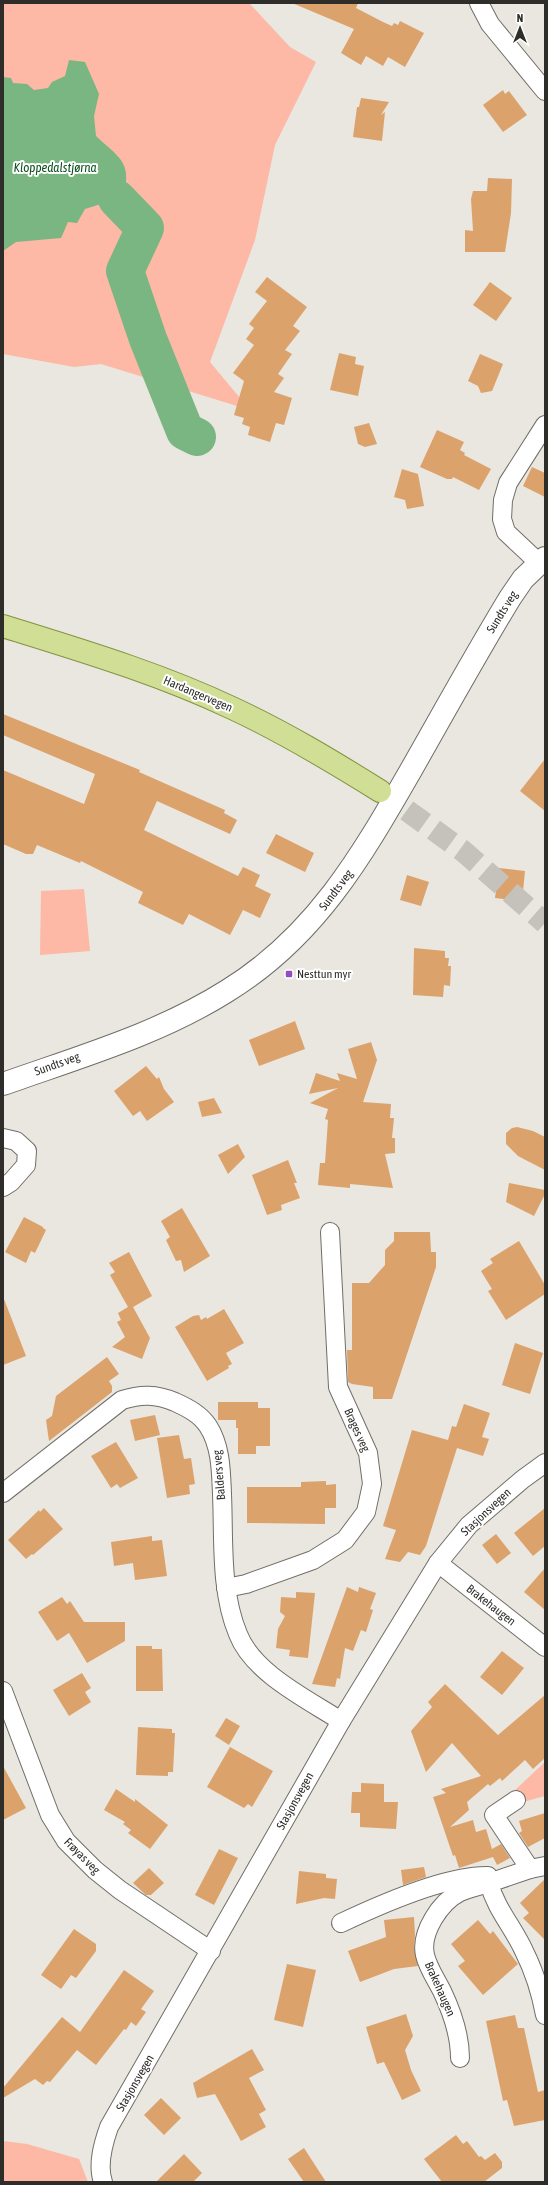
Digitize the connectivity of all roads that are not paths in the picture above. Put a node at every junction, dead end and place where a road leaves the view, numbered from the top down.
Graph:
1 (479, 3) edge
2 (545, 91) edge
3 (545, 425) edge
4 (542, 561) edge
5 (3, 626) edge
6 (380, 791) tunnel mouth
7 (3, 1084) edge
8 (3, 1138) edge
9 (3, 1187) edge
10 (330, 1232) dead end
11 (545, 1463) edge
12 (3, 1493) edge
13 (438, 1563) junction
14 (226, 1588) junction
15 (545, 1647) edge
16 (3, 1691) edge
17 (341, 1721) junction
18 (516, 1800) dead end
19 (538, 1867) edge
20 (509, 1877) junction
21 (489, 1883) junction
22 (341, 1923) dead end
23 (211, 1951) junction
24 (545, 2015) edge
25 (460, 2058) dead end
26 (102, 2179) edge

1 - 2 street
3 - 4 street
4 - 7 street, Sundts veg
5 - 6 main road, Hardangervegen
8 - 9 street
10 - 14 street, Brages veg
11 - 13 street, Stasjonsvegen
12 - 14 street, Balders veg
13 - 15 street, Brakehaugen
13 - 17 street, Stasjonsvegen
14 - 17 street, Balders veg
16 - 23 street, Frøyas veg
17 - 23 street, Stasjonsvegen
18 - 19 street, Brakehaugen
19 - 20 street, Brakehaugen
20 - 21 street, Brakehaugen
20 - 22 street, Brakehaugen
21 - 24 street
21 - 25 street, Brakehaugen
23 - 26 street, Stasjonsvegen

